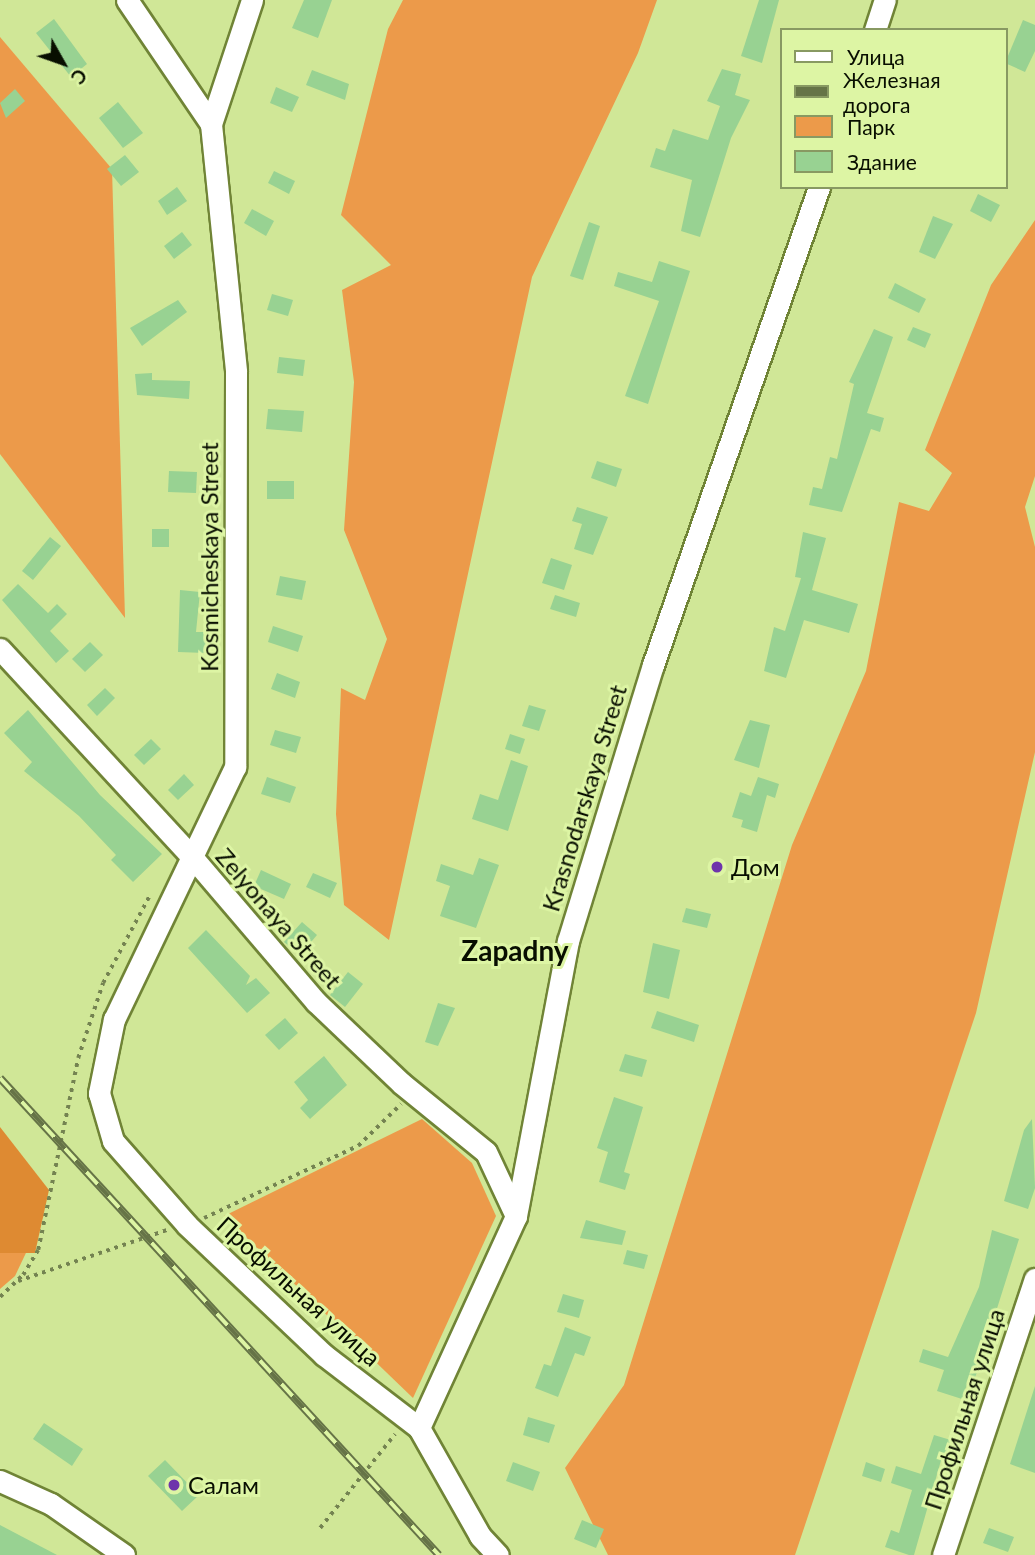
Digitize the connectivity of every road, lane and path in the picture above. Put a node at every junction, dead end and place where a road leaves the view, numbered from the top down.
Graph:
1 (127, 0) edge
2 (252, 0) edge
3 (886, 0) edge
4 (876, 28) edge
5 (211, 124) junction
6 (818, 189) edge
7 (0, 649) edge
8 (192, 858) junction
9 (413, 1092) junction
10 (99, 1093) joint
11 (516, 1216) junction
12 (187, 1225) junction
13 (1035, 1279) edge
14 (16, 1282) dead end
15 (413, 1422) junction
16 (0, 1481) edge
17 (320, 1528) dead end
18 (116, 1552) edge
19 (498, 1555) edge
20 (943, 1555) edge

1 - 5 street
2 - 5 street, Kosmicheskaya Street
3 - 4 street
5 - 8 street, Kosmicheskaya Street
6 - 11 street, Krasnodarskaya Street
7 - 8 street, Zelyonaya Street
8 - 9 street, Zelyonaya Street
8 - 10 street, Kosmicheskaya Street
9 - 11 street, Zelyonaya Street
9 - 12 path
10 - 12 street, Профильная улица
11 - 15 street, Krasnodarskaya Street
12 - 14 path
12 - 15 street, Профильная улица
13 - 20 street, Профильная улица
15 - 17 path
15 - 19 street, Профильная улица
16 - 18 street

